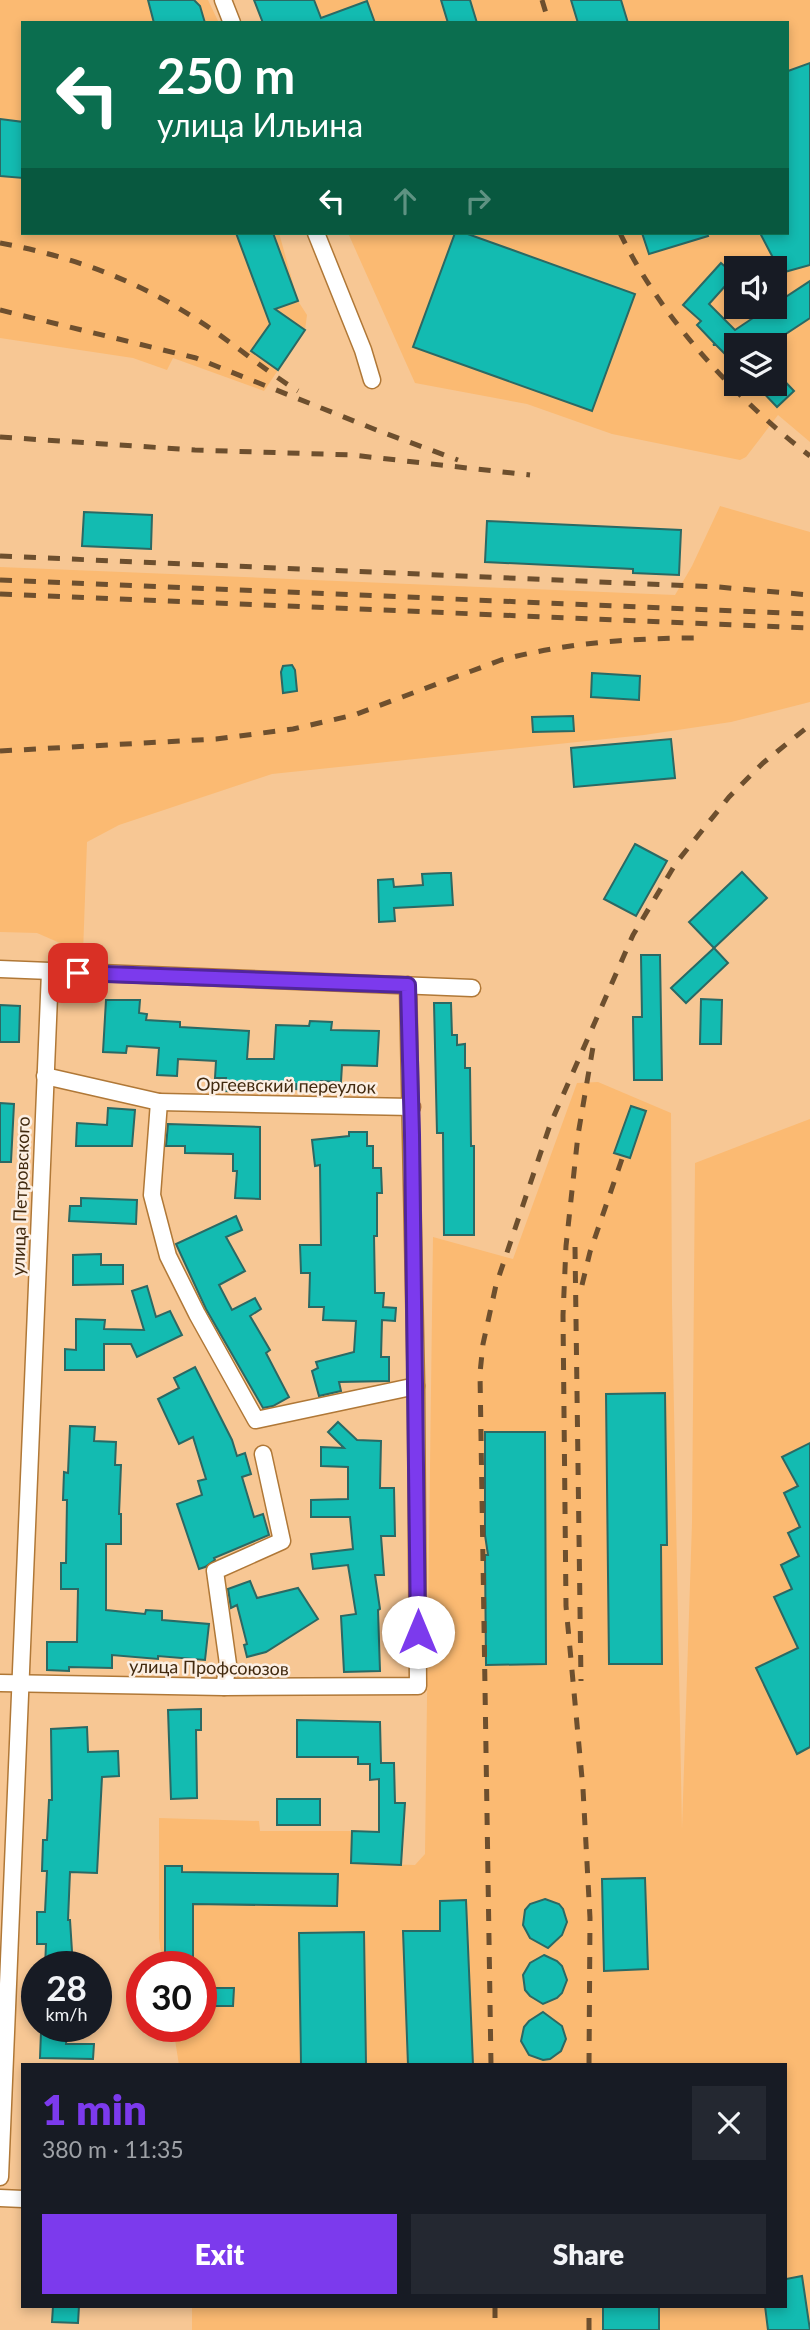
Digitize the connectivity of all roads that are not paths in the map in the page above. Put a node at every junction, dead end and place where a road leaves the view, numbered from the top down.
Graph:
1 (223, 0) edge
2 (231, 21) edge
3 (317, 235) edge
4 (372, 380) dead end
5 (0, 969) edge
6 (50, 972) junction
7 (408, 985) junction
8 (472, 988) dead end
9 (45, 1076) junction
10 (159, 1102) junction
11 (412, 1107) junction
12 (416, 1386) junction
13 (263, 1454) dead end
14 (0, 1683) edge
15 (20, 1683) junction
16 (224, 1687) junction
17 (0, 2177) edge
18 (0, 2198) edge
19 (21, 2199) edge

1 - 2 street
3 - 4 street
5 - 6 street
6 - 7 street
6 - 9 street, улица Петровского
7 - 8 street
7 - 11 street
9 - 10 street, Оргеевский переулок
9 - 15 street, улица Петровского
10 - 11 street, Оргеевский переулок
10 - 12 street
11 - 12 street
12 - 16 street, улица Профсоюзов
13 - 16 street
14 - 15 street, улица Профсоюзов
15 - 16 street, улица Профсоюзов
15 - 17 street, улица Петровского
18 - 19 street

